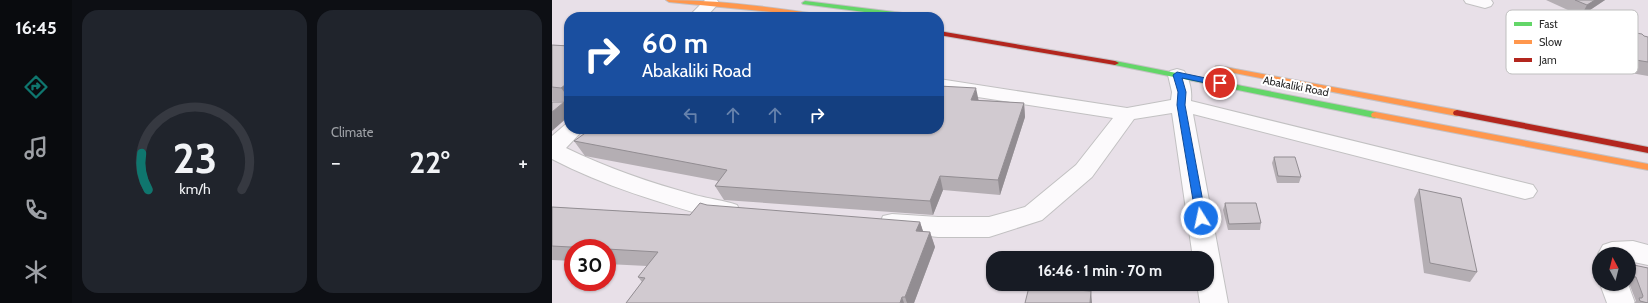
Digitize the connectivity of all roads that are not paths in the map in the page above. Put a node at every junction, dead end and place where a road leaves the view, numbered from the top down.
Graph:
1 (669, 0) edge
2 (711, 3) junction
3 (798, 3) dead end
4 (701, 12) edge
5 (783, 12) edge
6 (876, 12) edge
7 (944, 34) edge
8 (1210, 66) dead end
9 (1177, 75) junction
10 (944, 86) edge
11 (1181, 105) junction
12 (1127, 114) junction
13 (568, 134) edge
14 (552, 149) edge
15 (1648, 150) edge
16 (1648, 167) edge
17 (1525, 191) dead end
18 (749, 212) edge
19 (867, 221) edge
20 (1636, 252) edge
21 (1648, 255) edge
22 (1617, 291) edge
23 (1214, 303) edge
24 (1621, 303) edge

1 - 2 highway
2 - 4 street
2 - 5 highway
3 - 6 highway
7 - 9 highway, Abakaliki Road
8 - 15 highway, Abakaliki Road
9 - 11 street
9 - 16 highway, Abakaliki Road
10 - 12 street
11 - 12 street
11 - 17 street
11 - 23 street
12 - 19 street
13 - 14 street
14 - 18 street
20 - 21 street
22 - 24 street

